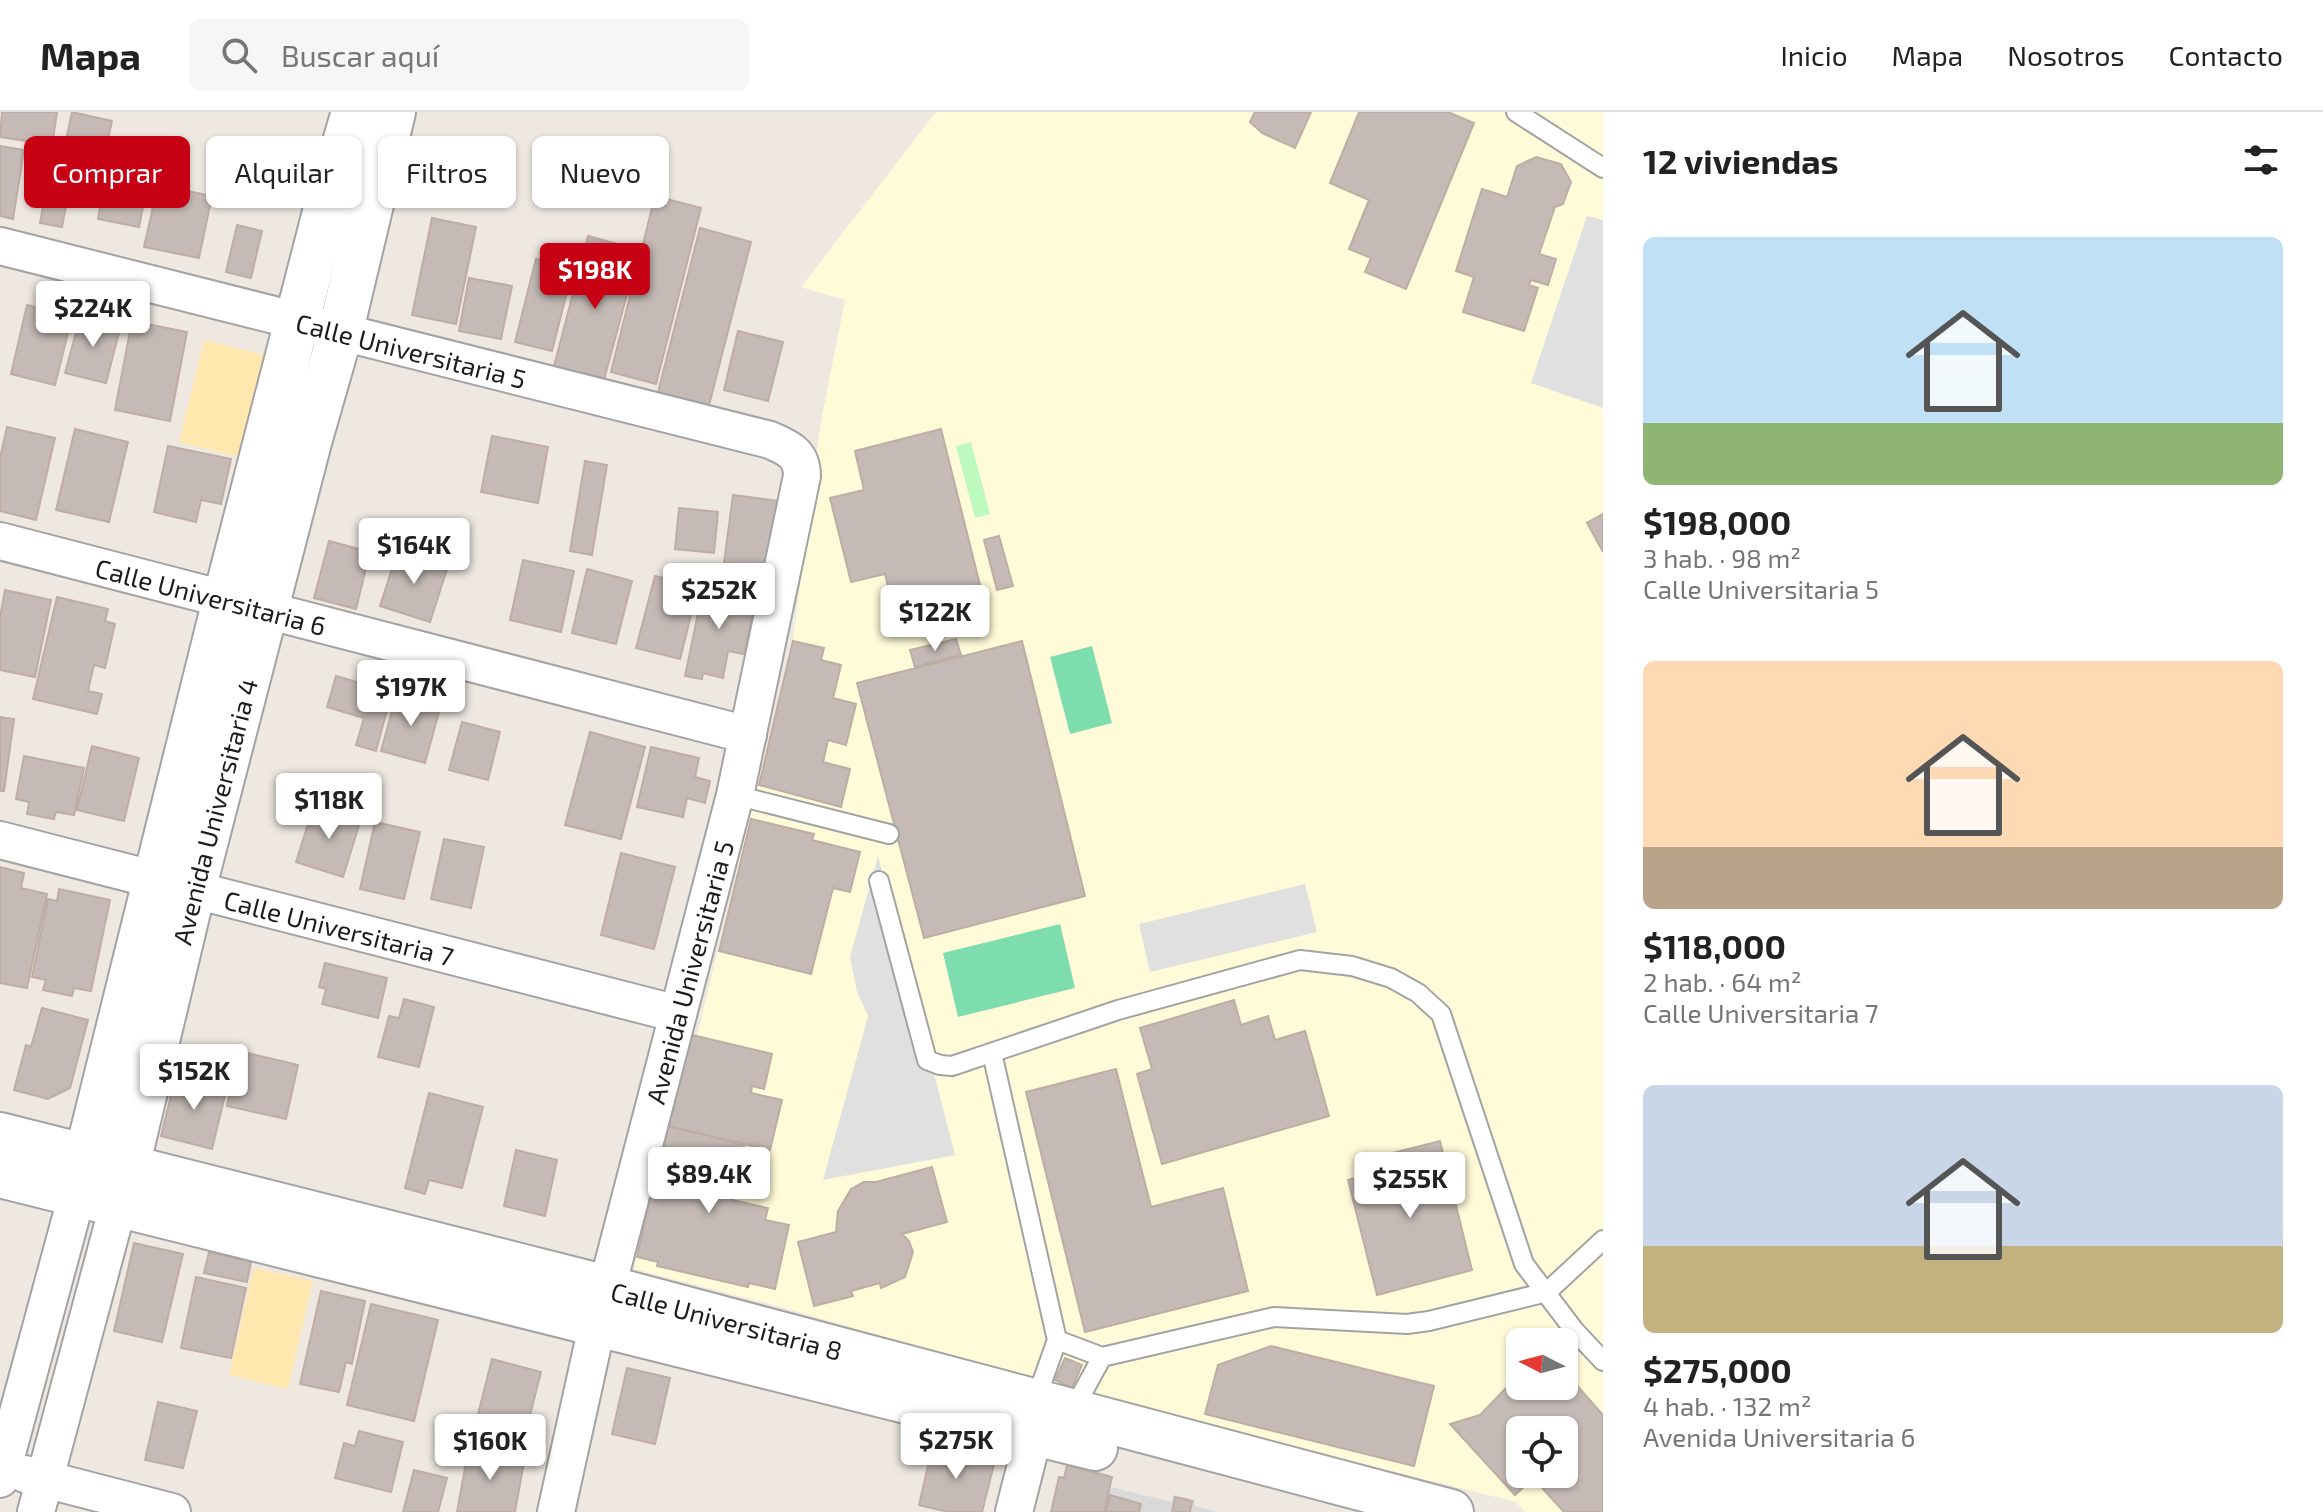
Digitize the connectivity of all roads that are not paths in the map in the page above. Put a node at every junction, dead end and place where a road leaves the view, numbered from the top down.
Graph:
1 (354, 112) edge
2 (393, 112) edge
3 (1516, 112) edge
4 (1603, 168) edge
5 (0, 246) edge
6 (297, 322) junction
7 (340, 334) junction
8 (802, 476) joint
9 (0, 541) edge
10 (225, 600) junction
11 (267, 612) junction
12 (748, 735) junction
13 (735, 795) junction
14 (889, 834) dead end
15 (0, 840) edge
16 (879, 881) dead end
17 (174, 885) junction
18 (678, 1014) junction
19 (992, 1053) junction
20 (0, 1135) edge
21 (0, 1175) edge
22 (102, 1181) junction
23 (1603, 1240) edge
24 (1547, 1292) junction
25 (602, 1307) junction
26 (1057, 1340) junction
27 (1102, 1357) junction
28 (1603, 1361) edge
29 (1049, 1421) junction
30 (1, 1471) edge
31 (41, 1496) edge
32 (172, 1512) edge
33 (556, 1512) edge
34 (1014, 1512) edge
35 (1333, 1512) edge
36 (1451, 1512) edge

1 - 6 street, Avenida Universitaria 4
2 - 7 street, Avenida Universitaria 4
3 - 4 lane
5 - 6 street, Calle Universitaria 5
6 - 7 street, Calle Universitaria 5
6 - 10 street, Avenida Universitaria 4
7 - 8 street, Calle Universitaria 5
7 - 11 street, Avenida Universitaria 4
8 - 12 street, Avenida Universitaria 5
9 - 10 street, Calle Universitaria 6
10 - 11 street, Calle Universitaria 6
10 - 17 street, Avenida Universitaria 4
11 - 12 street, Calle Universitaria 6
11 - 17 street, Avenida Universitaria 4
12 - 13 street, Avenida Universitaria 5
13 - 14 lane
13 - 18 street, Avenida Universitaria 5
15 - 17 street, Calle Universitaria 7
16 - 19 lane
17 - 18 street, Calle Universitaria 7
17 - 22 street, Avenida Universitaria 4
18 - 25 street, Avenida Universitaria 5
19 - 24 lane
19 - 26 lane
20 - 22 street, Calle Universitaria 8
21 - 22 street, Calle Universitaria 8
22 - 25 street, Calle Universitaria 8
22 - 30 street, Avenida Universitaria 4
22 - 31 street, Avenida Universitaria 4
23 - 24 lane
24 - 27 lane
24 - 28 lane
25 - 29 street, Calle Universitaria 8
25 - 33 street, Avenida Universitaria 5
26 - 27 lane
26 - 29 lane
27 - 29 lane
29 - 34 street
29 - 35 street, Calle Universitaria 8
29 - 36 street, Calle Universitaria 8
30 - 31 street
31 - 32 street

